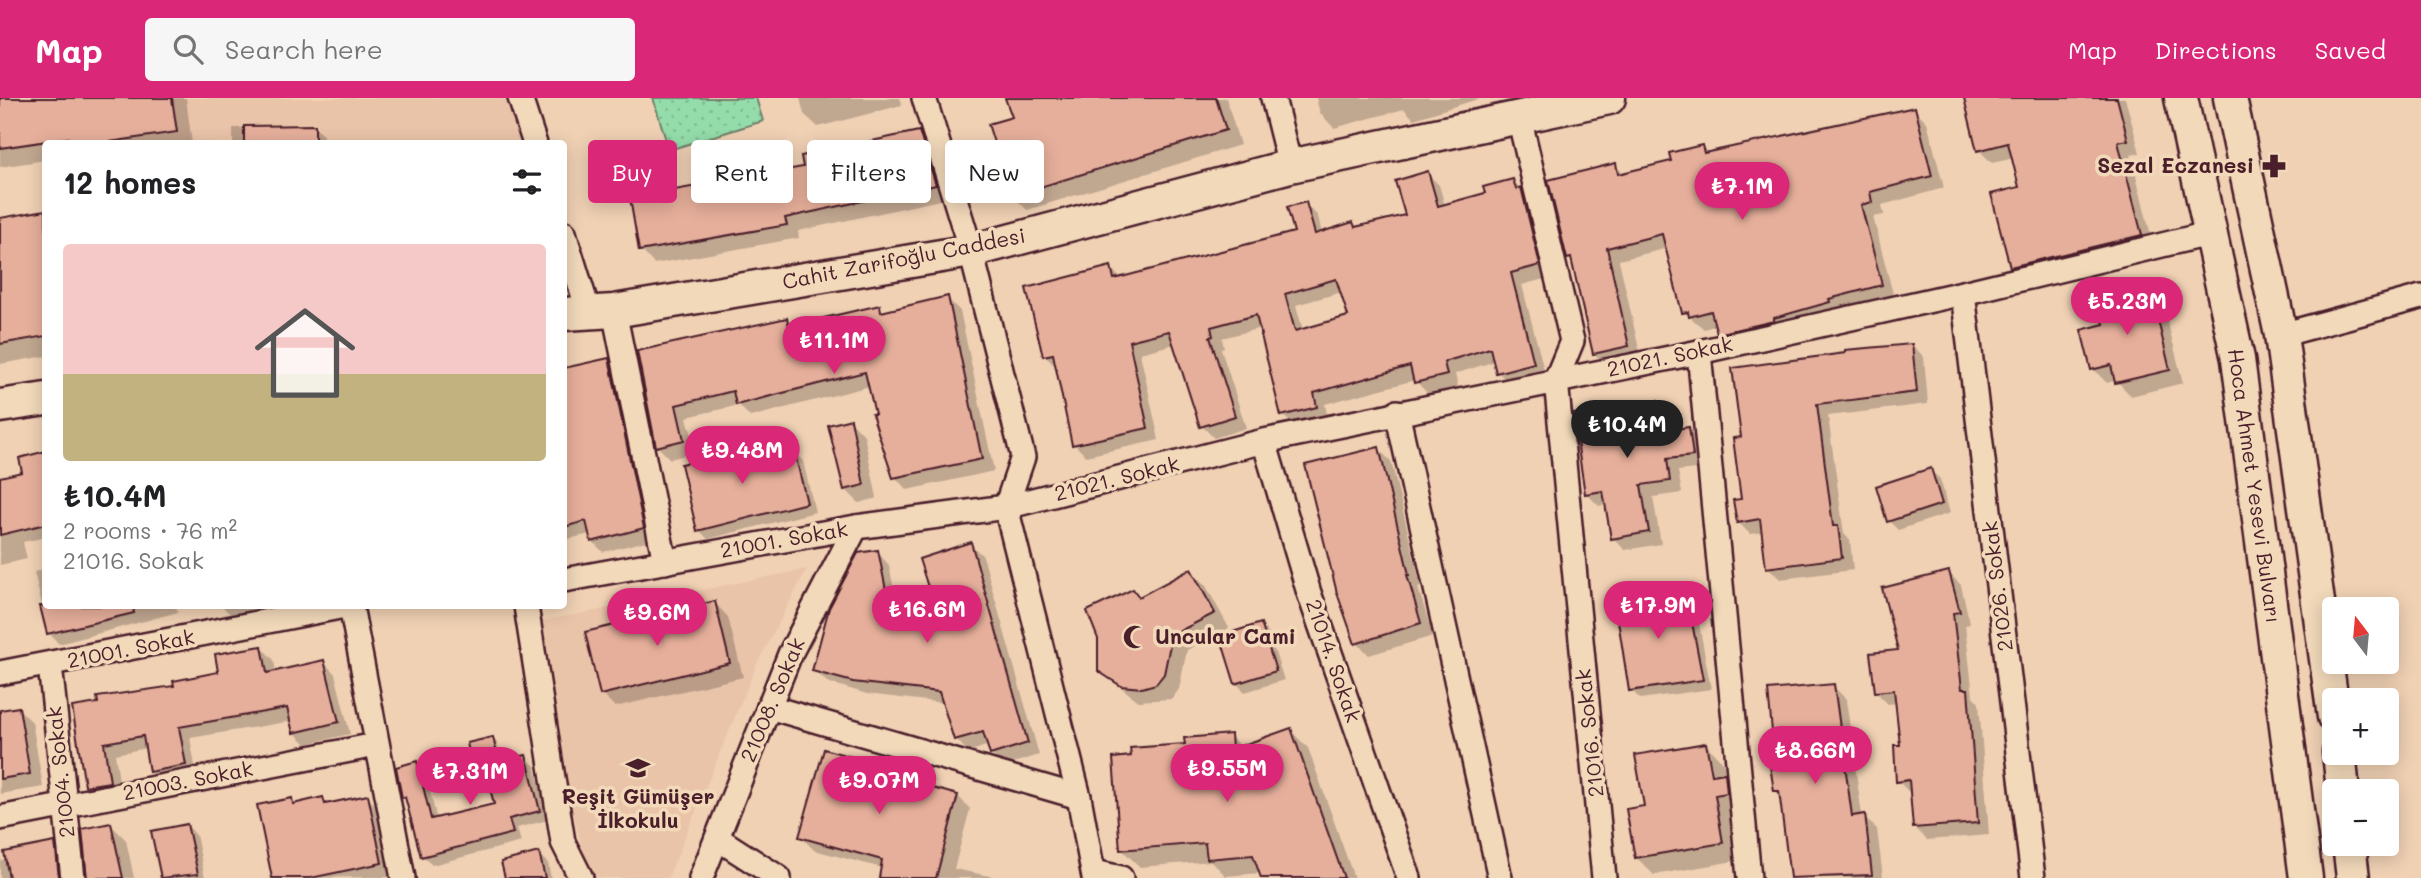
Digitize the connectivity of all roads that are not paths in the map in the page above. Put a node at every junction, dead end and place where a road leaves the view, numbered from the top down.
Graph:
1 (520, 98) edge
2 (925, 98) edge
3 (1273, 98) edge
4 (1609, 98) edge
5 (2181, 98) edge
6 (2230, 98) edge
7 (1519, 117) junction
8 (534, 140) edge
9 (1290, 166) junction
10 (2211, 233) junction
11 (567, 243) edge
12 (971, 251) junction
13 (1963, 293) junction
14 (2421, 297) edge
15 (588, 312) edge
16 (2281, 335) junction
17 (1699, 352) junction
18 (1556, 380) junction
19 (42, 400) edge
20 (0, 406) edge
21 (1397, 412) junction
22 (1264, 441) junction
23 (1006, 507) junction
24 (856, 527) junction
25 (664, 562) junction
26 (567, 579) edge
27 (330, 609) edge
28 (352, 609) edge
29 (526, 609) edge
30 (50, 665) junction
31 (0, 673) edge
32 (2330, 688) edge
33 (769, 707) junction
34 (376, 745) junction
35 (1079, 797) junction
36 (64, 806) junction
37 (0, 818) edge
38 (717, 838) junction
39 (2350, 856) edge
40 (1094, 875) edge
41 (73, 878) edge
42 (403, 878) edge
43 (581, 878) edge
44 (701, 878) edge
45 (779, 878) edge
46 (1121, 878) edge
47 (1409, 878) edge
48 (1500, 878) edge
49 (1604, 878) edge
50 (1749, 878) edge
51 (2033, 878) edge
52 (2306, 878) edge
53 (2353, 878) edge

1 - 8 street
2 - 12 street
3 - 9 street
4 - 7 main road, Cahit Zarifoğlu Caddesi
5 - 10 main road, Hoca Ahmet Yesevi Bulvarı
6 - 16 main road
7 - 9 main road, Cahit Zarifoğlu Caddesi
7 - 18 street
9 - 12 main road, Cahit Zarifoğlu Caddesi
10 - 13 street, 21021. Sokak
10 - 52 main road, Hoca Ahmet Yesevi Bulvarı
11 - 15 street
12 - 15 main road, Cahit Zarifoğlu Caddesi
12 - 23 street
13 - 17 street, 21021. Sokak
13 - 51 street, 21026. Sokak
14 - 16 street
15 - 25 street
16 - 32 main road
17 - 18 street, 21021. Sokak
17 - 50 street
18 - 21 street, 21021. Sokak
18 - 49 street, 21016. Sokak
19 - 20 main road
21 - 22 street, 21021. Sokak
21 - 48 street
22 - 23 street, 21021. Sokak
22 - 47 street, 21014. Sokak
23 - 24 street, 21001. Sokak
23 - 35 street
24 - 25 street, 21001. Sokak
24 - 33 street, 21008. Sokak
25 - 26 street, 21001. Sokak
27 - 30 street, 21001. Sokak
28 - 34 street
29 - 43 street
30 - 31 street, 21001. Sokak
30 - 36 street, 21004. Sokak
33 - 35 street
33 - 38 street, 21008. Sokak
34 - 36 street, 21003. Sokak
34 - 42 street
35 - 40 street
36 - 37 street, 21003. Sokak
36 - 41 street, 21004. Sokak
38 - 44 street, 21008. Sokak
38 - 45 street
39 - 53 main road
40 - 46 street

